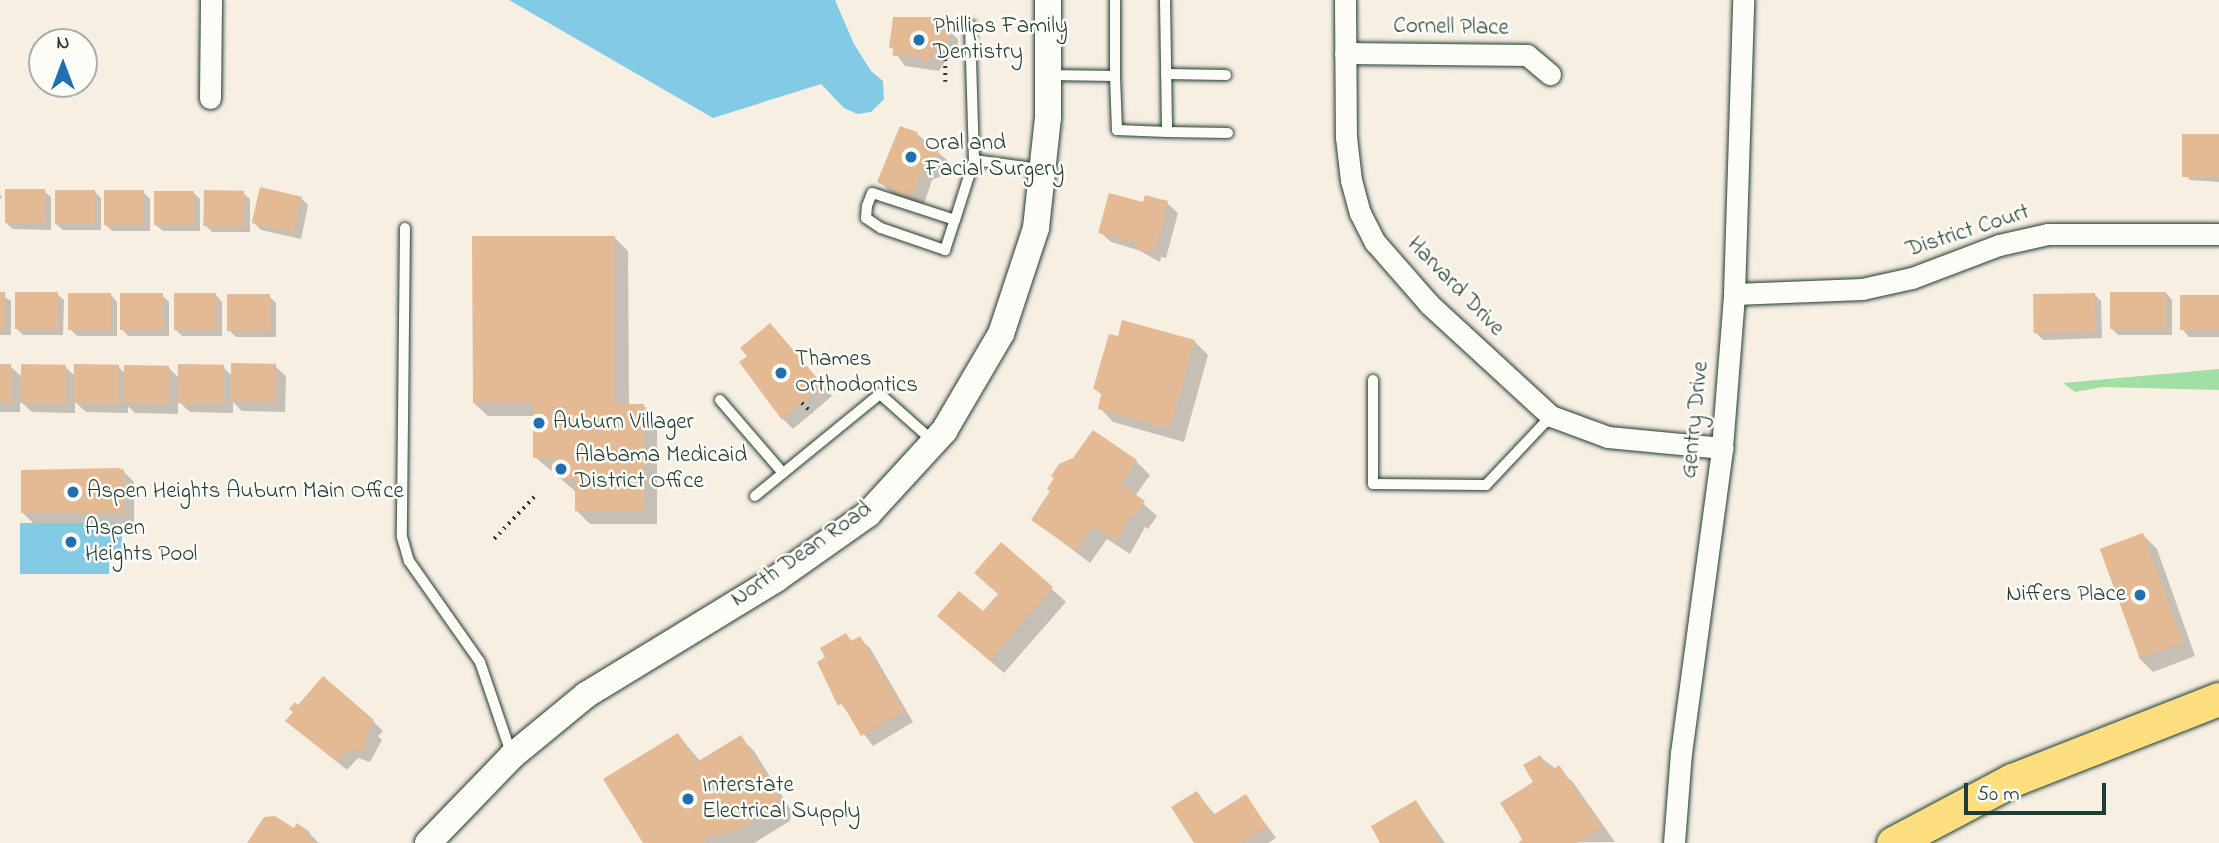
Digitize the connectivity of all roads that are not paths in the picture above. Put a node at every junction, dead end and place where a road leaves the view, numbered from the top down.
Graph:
1 (211, 0) edge
2 (1048, 0) edge
3 (1115, 0) edge
4 (1165, 0) edge
5 (1345, 0) edge
6 (1743, 0) edge
7 (970, 25) dead end
8 (1345, 53) junction
9 (1166, 74) junction
10 (1550, 74) dead end
11 (1048, 75) junction
12 (1226, 75) dead end
13 (1115, 76) junction
14 (210, 98) dead end
15 (1167, 132) junction
16 (1228, 134) dead end
17 (974, 160) junction
18 (1042, 169) junction
19 (955, 220) junction
20 (405, 228) dead end
21 (2219, 234) edge
22 (1734, 294) junction
23 (1374, 380) dead end
24 (720, 400) dead end
25 (1550, 416) junction
26 (934, 442) junction
27 (1721, 449) junction
28 (783, 473) junction
29 (755, 496) dead end
30 (2219, 699) edge
31 (512, 756) junction
32 (428, 843) edge
33 (1674, 843) edge
34 (1893, 843) edge

1 - 14 street
2 - 11 street, North Dean Road
3 - 13 lane
4 - 9 lane
5 - 8 street, Harvard Drive
6 - 22 street, Gentry Drive
7 - 17 lane
8 - 10 street, Cornell Place
8 - 25 street, Harvard Drive
9 - 12 lane
9 - 15 lane
11 - 13 lane
11 - 18 street, North Dean Road
13 - 15 lane
15 - 16 lane
17 - 18 lane
17 - 19 lane
18 - 26 street, North Dean Road
19 - 19 lane
20 - 31 lane
21 - 22 street, District Court
22 - 27 street, Gentry Drive
23 - 25 lane
24 - 28 lane
25 - 27 street, Harvard Drive
26 - 28 lane
26 - 31 street, North Dean Road
27 - 33 street, Gentry Drive
28 - 29 lane
30 - 34 main road
31 - 32 street, North Dean Road

